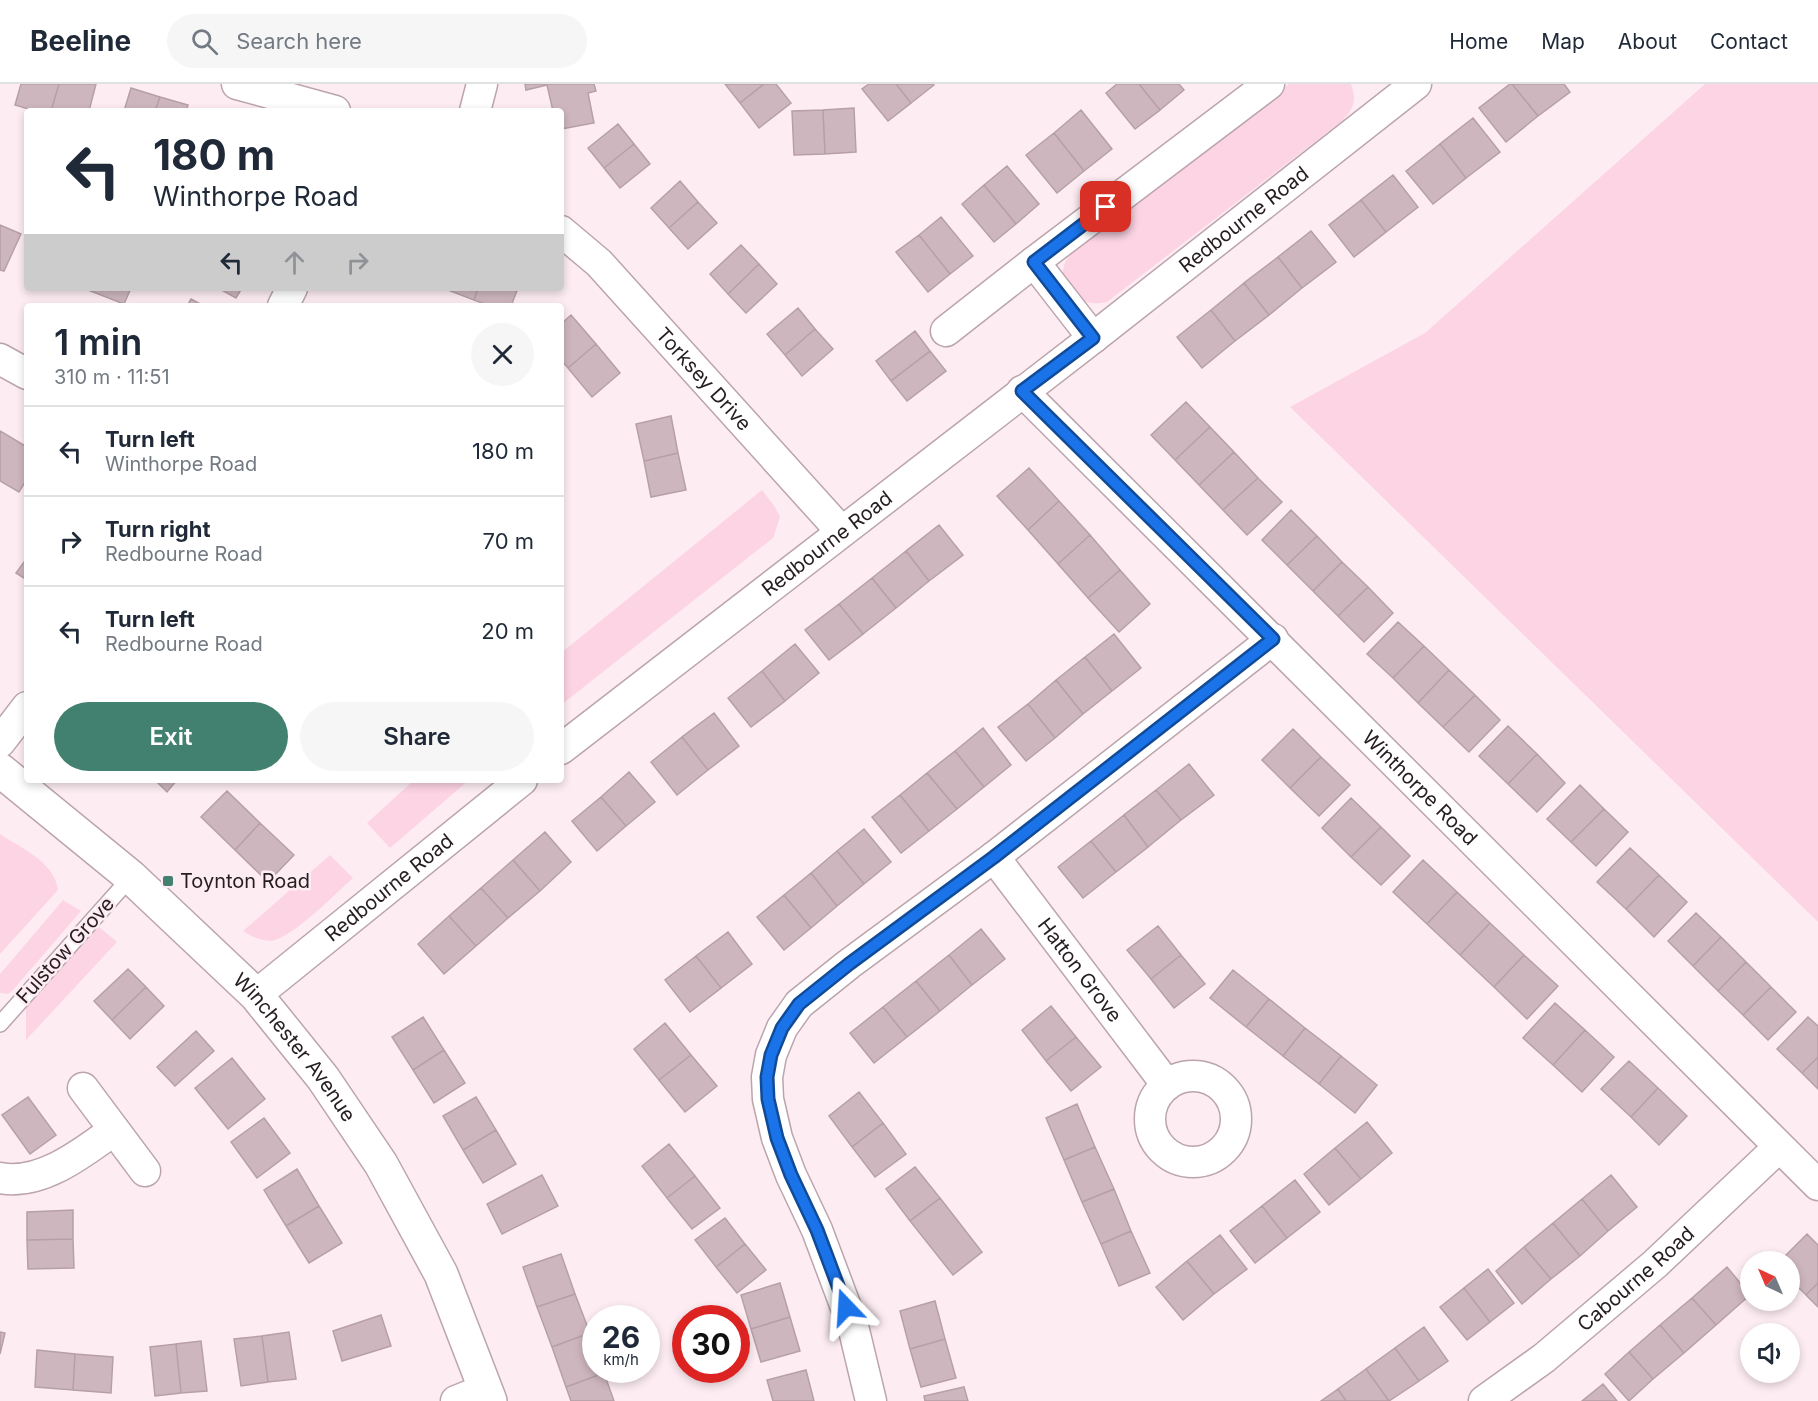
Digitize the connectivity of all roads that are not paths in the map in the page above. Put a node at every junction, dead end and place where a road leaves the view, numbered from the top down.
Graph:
1 (237, 84) edge
2 (482, 84) edge
3 (1269, 84) edge
4 (1397, 89) edge
5 (324, 108) edge
6 (476, 108) edge
7 (564, 234) edge
8 (1034, 262) junction
9 (946, 331) dead end
10 (1093, 338) junction
11 (0, 359) edge
12 (24, 372) edge
13 (1022, 391) junction
14 (841, 531) junction
15 (1273, 639) junction
16 (24, 711) edge
17 (0, 742) edge
18 (564, 747) edge
19 (0, 770) edge
20 (518, 783) edge
21 (994, 857) junction
22 (131, 877) junction
23 (256, 995) junction
24 (0, 1024) edge
25 (1167, 1085) dead end
26 (84, 1088) dead end
27 (114, 1130) junction
28 (1779, 1147) junction
29 (145, 1171) dead end
30 (0, 1179) edge
31 (1818, 1185) edge
32 (488, 1395) edge
33 (456, 1401) edge
34 (871, 1401) edge
35 (1484, 1401) edge

1 - 5 street
2 - 6 street
3 - 8 street
4 - 10 street, Redbourne Road
7 - 14 street, Torksey Drive
8 - 9 street
8 - 10 street
10 - 13 street, Redbourne Road
11 - 12 street
13 - 14 street, Redbourne Road
13 - 15 street, Winthorpe Road
14 - 18 street, Redbourne Road
15 - 21 street
15 - 28 street, Winthorpe Road
16 - 17 street
19 - 22 street, Winchester Avenue
20 - 23 street, Redbourne Road
21 - 25 street, Hatton Grove
21 - 34 street
22 - 23 street, Winchester Avenue
22 - 24 lane, Fulstow Grove
23 - 32 street, Winchester Avenue
26 - 27 street
27 - 29 street
27 - 30 street
28 - 31 street, Winthorpe Road
28 - 35 street, Cabourne Road
32 - 33 street

